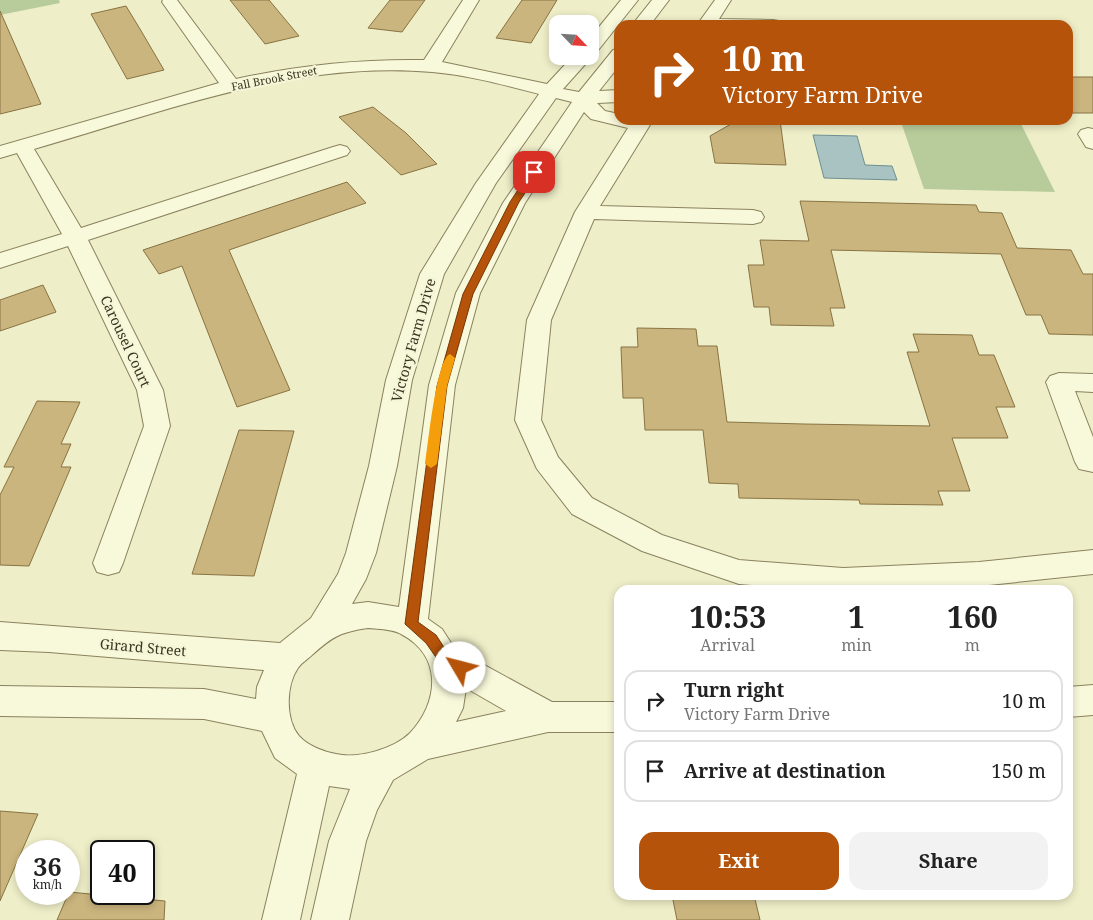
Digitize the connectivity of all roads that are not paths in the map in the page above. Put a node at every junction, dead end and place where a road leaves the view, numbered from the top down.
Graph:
1 (471, 0) edge
2 (630, 0) edge
3 (661, 0) edge
4 (722, 0) edge
5 (170, 2) dead end
6 (645, 20) edge
7 (709, 20) edge
8 (599, 38) edge
9 (614, 60) edge
10 (575, 65) edge
11 (430, 66) junction
12 (231, 86) junction
13 (551, 91) junction
14 (614, 96) edge
15 (583, 99) junction
16 (614, 118) edge
17 (639, 125) edge
18 (23, 146) junction
19 (0, 152) edge
20 (340, 152) dead end
21 (586, 212) junction
22 (753, 217) dead end
23 (75, 237) junction
24 (0, 261) edge
25 (1093, 383) edge
26 (1093, 462) edge
27 (108, 562) dead end
28 (1093, 562) edge
29 (412, 624) junction
30 (322, 627) junction
31 (0, 636) edge
32 (286, 658) junction
33 (444, 659) junction
34 (1093, 700) edge
35 (0, 701) edge
36 (1073, 702) edge
37 (548, 717) junction
38 (614, 717) edge
39 (273, 718) junction
40 (421, 745) junction
41 (316, 767) junction
42 (381, 768) junction
43 (281, 920) edge
44 (330, 920) edge

1 - 11 street
2 - 8 street
3 - 6 street
4 - 7 street
5 - 12 street
9 - 15 street
10 - 13 street, Victory Farm Drive
11 - 12 street, Fall Brook Street
11 - 13 street, Fall Brook Street
12 - 18 street, Fall Brook Street
13 - 15 street, Fall Brook Street
13 - 30 street, Victory Farm Drive
14 - 15 street
15 - 16 street
15 - 29 street
17 - 21 street
18 - 19 street, Fall Brook Street
18 - 23 street, Carousel Court
20 - 23 street
21 - 22 street
21 - 28 street
23 - 24 street
23 - 27 street, Carousel Court
25 - 26 street
29 - 30 street
29 - 33 street
30 - 32 street
31 - 32 street, Girard Street
32 - 39 street
33 - 37 street
33 - 40 street
34 - 36 street
35 - 39 street
37 - 38 street
37 - 40 street
39 - 41 street
40 - 42 street
41 - 42 street
41 - 43 street
42 - 44 street

